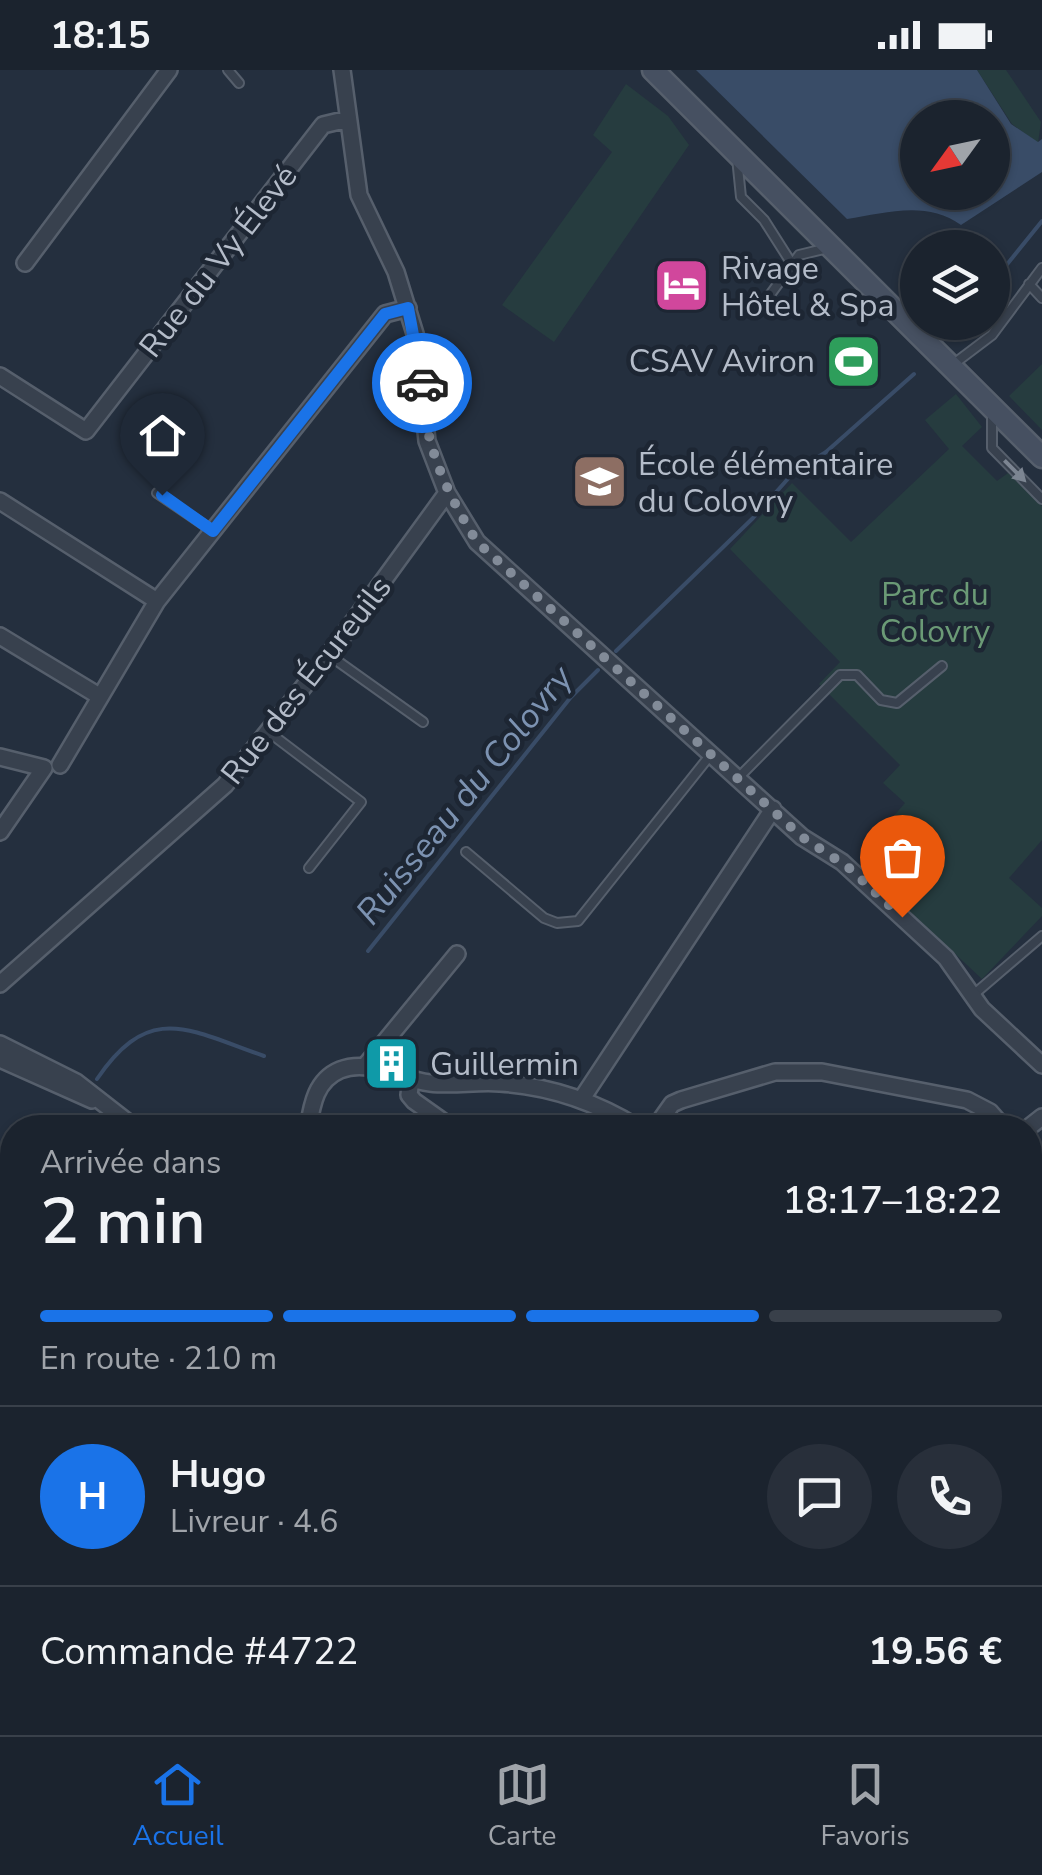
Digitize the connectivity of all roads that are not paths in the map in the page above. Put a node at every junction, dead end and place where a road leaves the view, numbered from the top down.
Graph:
1 (169, 70) edge
2 (228, 70) edge
3 (342, 70) edge
4 (653, 70) edge
5 (239, 83) dead end
6 (348, 120) junction
7 (738, 154) junction
8 (832, 248) junction
9 (25, 264) dead end
10 (792, 264) junction
11 (1042, 268) edge
12 (1029, 284) junction
13 (1042, 298) edge
14 (767, 300) dead end
15 (408, 308) junction
16 (952, 366) junction
17 (0, 376) edge
18 (992, 407) junction
19 (1042, 457) edge
20 (157, 493) dead end
21 (451, 499) junction
22 (1042, 499) edge
23 (0, 501) edge
24 (213, 531) junction
25 (158, 601) junction
26 (0, 636) edge
27 (330, 655) junction
28 (942, 666) dead end
29 (98, 696) junction
30 (423, 722) dead end
31 (270, 733) junction
32 (712, 752) junction
33 (0, 757) edge
34 (60, 765) dead end
35 (738, 777) junction
36 (773, 810) junction
37 (0, 832) edge
38 (466, 852) dead end
39 (310, 868) dead end
40 (1042, 936) edge
41 (458, 954) dead end
42 (0, 984) edge
43 (972, 996) junction
44 (0, 1044) edge
45 (0, 1059) edge
46 (1042, 1065) edge
47 (365, 1066) junction
48 (410, 1080) junction
49 (581, 1100) junction
50 (96, 1101) junction
51 (116, 1115) edge
52 (310, 1115) edge
53 (434, 1115) edge
54 (612, 1115) edge
55 (664, 1115) edge
56 (993, 1115) edge

1 - 9 street
2 - 5 lane
3 - 6 street
4 - 7 main road
6 - 15 street
6 - 17 street, Rue du Vy Élevé
7 - 8 main road
7 - 10 lane
8 - 10 lane
8 - 16 main road
10 - 14 lane
11 - 12 lane
12 - 13 lane
12 - 16 lane
15 - 21 street
15 - 24 street
16 - 18 main road
18 - 19 main road
18 -> 22 lane
20 - 24 lane
21 - 27 street, Rue des Écureuils
21 - 32 street
23 - 25 street
24 - 25 street
25 - 29 street
26 - 29 street
27 - 30 lane
27 - 31 street, Rue des Écureuils
28 - 35 lane
29 - 34 street
31 - 39 lane
31 - 42 street, Rue des Écureuils
32 - 35 street
32 - 38 lane
33 - 37 street
35 - 36 street
36 - 43 street
36 - 49 street
40 - 43 lane
41 - 47 street
43 - 46 street
44 - 50 street
45 - 50 street
47 - 48 street
47 - 52 street
48 - 49 street
48 - 53 street
49 - 54 street
50 - 51 street
55 - 56 street

